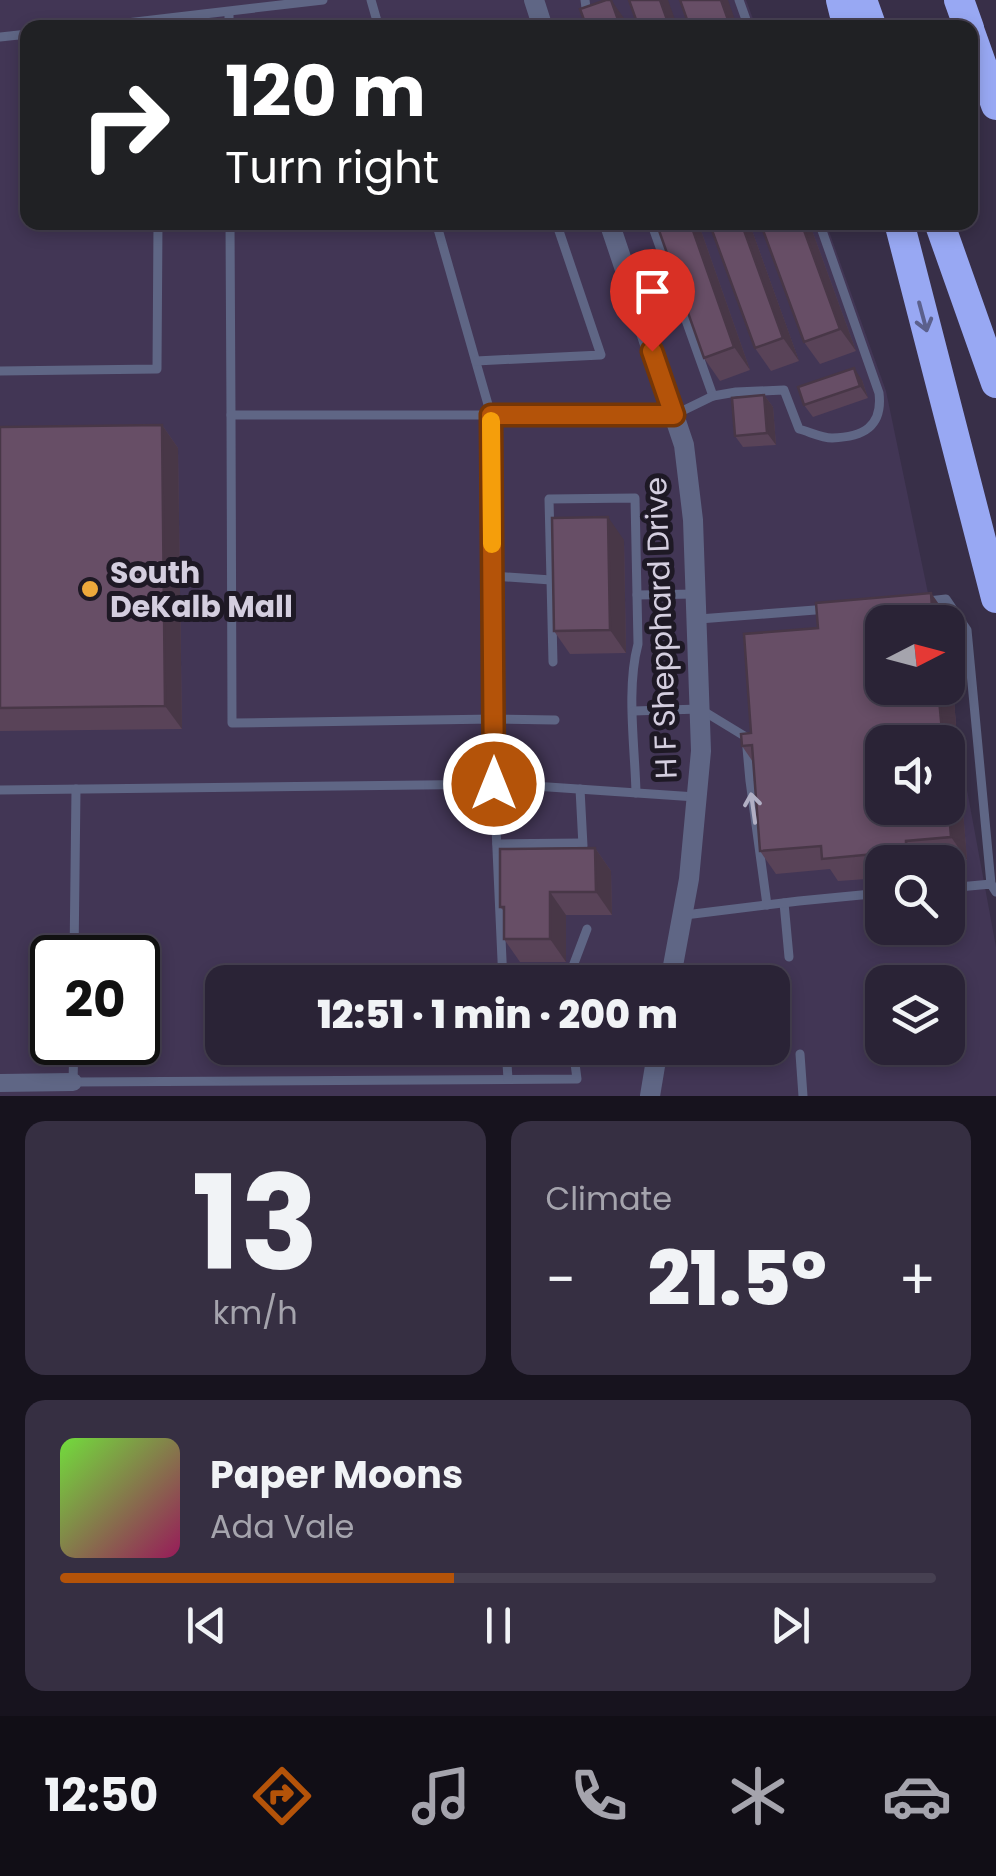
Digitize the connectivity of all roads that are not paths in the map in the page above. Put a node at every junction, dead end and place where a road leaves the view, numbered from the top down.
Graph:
1 (323, 0) edge
2 (229, 12) junction
3 (180, 20) edge
4 (229, 20) edge
5 (978, 55) edge
6 (996, 104) edge
7 (158, 230) edge
8 (230, 230) edge
9 (438, 230) edge
10 (559, 230) edge
11 (612, 230) edge
12 (655, 230) edge
13 (822, 230) edge
14 (900, 230) edge
15 (942, 230) edge
16 (476, 361) junction
17 (0, 371) edge
18 (996, 382) edge
19 (713, 396) junction
20 (231, 415) junction
21 (491, 415) junction
22 (674, 415) junction
23 (493, 576) junction
24 (551, 580) junction
25 (696, 594) junction
26 (637, 595) junction
27 (996, 598) edge
28 (913, 602) edge
29 (844, 608) edge
30 (696, 620) junction
31 (553, 662) dead end
32 (700, 710) junction
33 (634, 711) junction
34 (494, 719) junction
35 (554, 720) dead end
36 (494, 784) junction
37 (76, 789) junction
38 (580, 789) junction
39 (0, 790) edge
40 (636, 793) junction
41 (696, 797) junction
42 (497, 844) junction
43 (965, 888) edge
44 (994, 888) edge
45 (865, 895) edge
46 (784, 902) junction
47 (766, 905) junction
48 (682, 916) junction
49 (587, 930) dead end
50 (74, 935) edge
51 (789, 957) dead end
52 (502, 965) edge
53 (574, 965) edge
54 (673, 965) edge
55 (800, 1054) dead end
56 (73, 1065) edge
57 (507, 1065) edge
58 (575, 1065) edge
59 (655, 1065) edge
60 (508, 1080) junction
61 (0, 1082) edge
62 (72, 1091) edge
63 (650, 1096) edge
64 (803, 1096) edge

1 - 2 lane
2 - 3 lane
2 - 4 lane
5 - 6 highway
7 - 17 lane
8 - 20 lane
9 - 16 lane
10 - 16 lane
11 - 22 street, H F Shepphard Drive
12 - 19 lane
13 - 19 lane
14 -> 27 highway
15 - 18 highway
16 - 21 lane
19 - 22 lane
20 - 21 lane
20 - 34 lane
21 - 22 lane
21 - 23 lane
22 - 25 street, H F Shepphard Drive
23 - 24 lane
23 - 34 lane
24 - 26 lane
24 - 31 lane
25 - 26 lane
25 - 30 street, H F Shepphard Drive
26 - 33 lane
28 - 44 lane
29 - 30 lane
30 - 32 street, H F Shepphard Drive
32 - 33 lane
32 - 41 street, H F Shepphard Drive
47 -> 32 lane
33 - 40 lane
34 - 35 lane
34 - 36 lane
36 - 37 lane
36 - 38 lane
36 - 42 lane
37 - 39 lane
37 - 50 lane
38 - 40 lane
38 - 42 lane
40 - 41 lane
41 - 48 street, H F Shepphard Drive
42 - 52 lane
43 - 44 lane
45 - 46 lane
46 - 47 lane
46 - 51 lane
47 - 48 lane
48 - 54 street, H F Shepphard Drive
49 - 53 lane
55 - 64 lane
56 - 62 lane
57 - 60 lane
58 - 60 lane
59 - 63 street
60 - 62 lane
61 - 62 street

